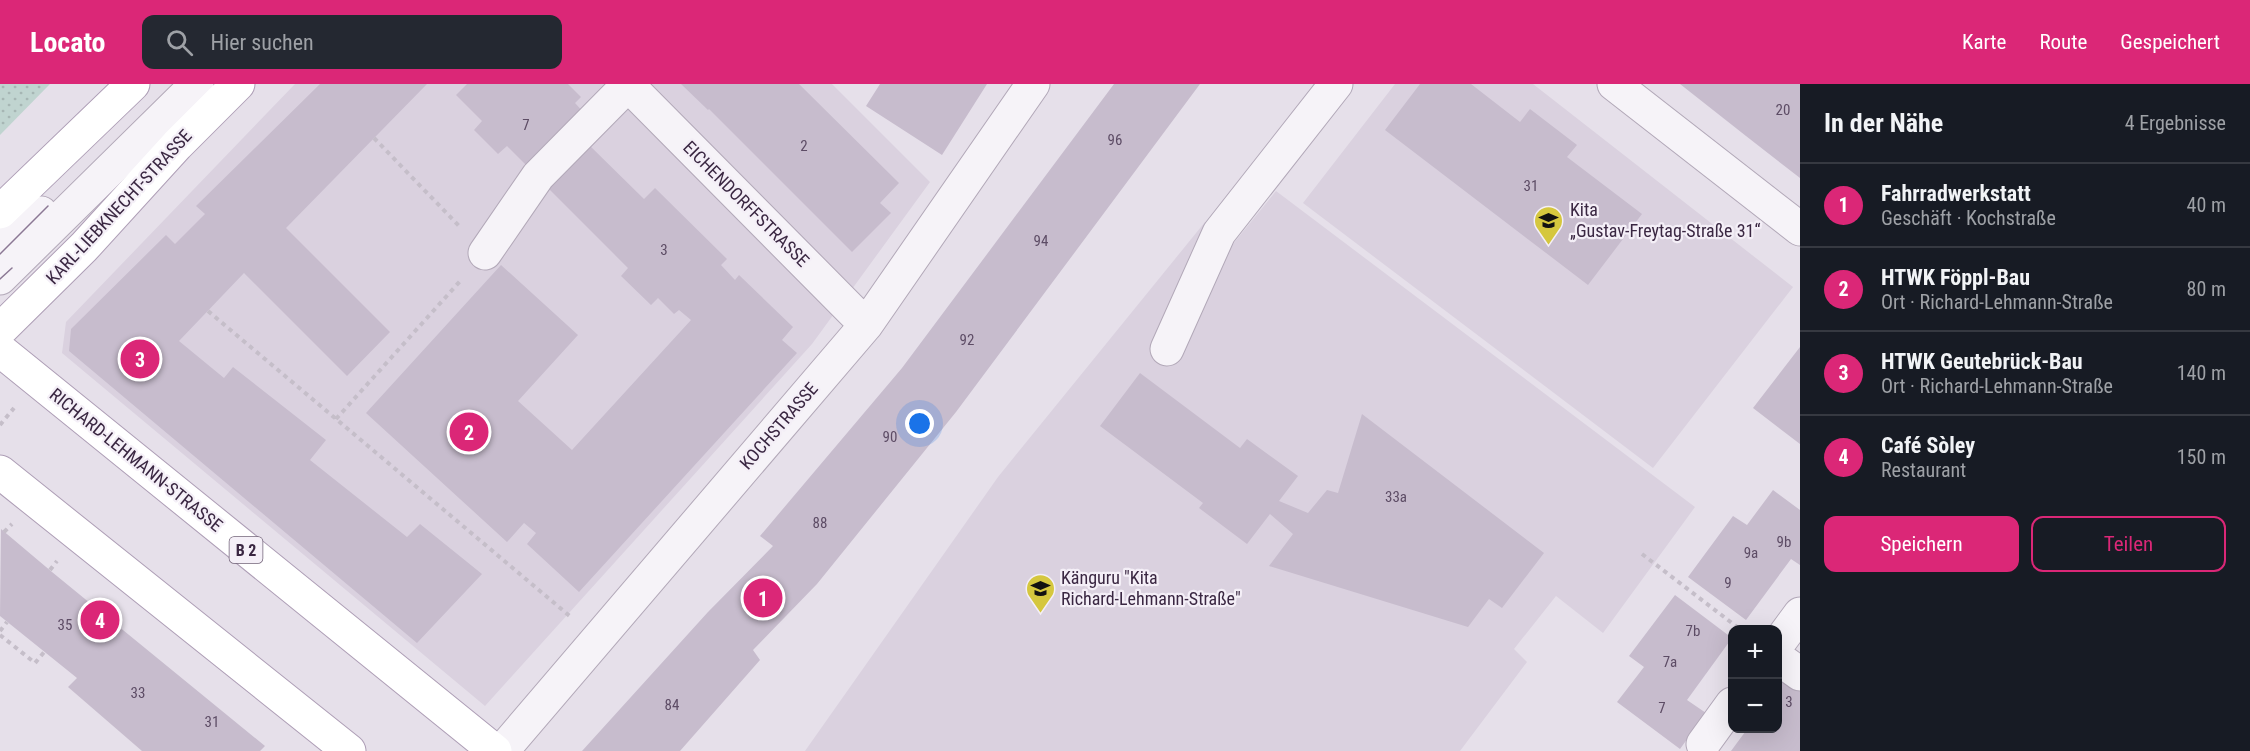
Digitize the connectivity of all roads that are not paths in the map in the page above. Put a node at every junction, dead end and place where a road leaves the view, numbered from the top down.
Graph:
1 (133, 84) edge
2 (171, 84) edge
3 (197, 84) edge
4 (238, 84) edge
5 (1033, 84) edge
6 (1336, 84) edge
7 (1614, 84) edge
8 (627, 85) edge
9 (0, 212) edge
10 (1800, 229) edge
11 (0, 245) edge
12 (485, 254) road end
13 (0, 278) edge
14 (866, 325) junction
15 (0, 330) edge
16 (1167, 349) dead end
17 (0, 350) edge
18 (0, 472) edge
19 (1800, 614) edge
20 (1782, 639) edge
21 (1782, 661) edge
22 (1800, 675) edge
23 (1728, 710) edge
24 (1703, 744) dead end
25 (349, 751) edge
26 (495, 751) edge
27 (502, 751) edge

1 - 9 main road
2 - 11 street
3 - 13 street
4 - 15 main road, KARL-LIEBKNECHT-STRASSE
5 - 14 street, KOCHSTRASSE
6 - 16 street
7 - 10 street
8 - 12 street
8 - 14 street, EICHENDORFFSTRASSE
14 - 27 street, KOCHSTRASSE
17 - 26 main road, RICHARD-LEHMANN-STRASSE / B 2
18 - 25 main road
19 - 20 street
21 - 22 street
23 - 24 street

